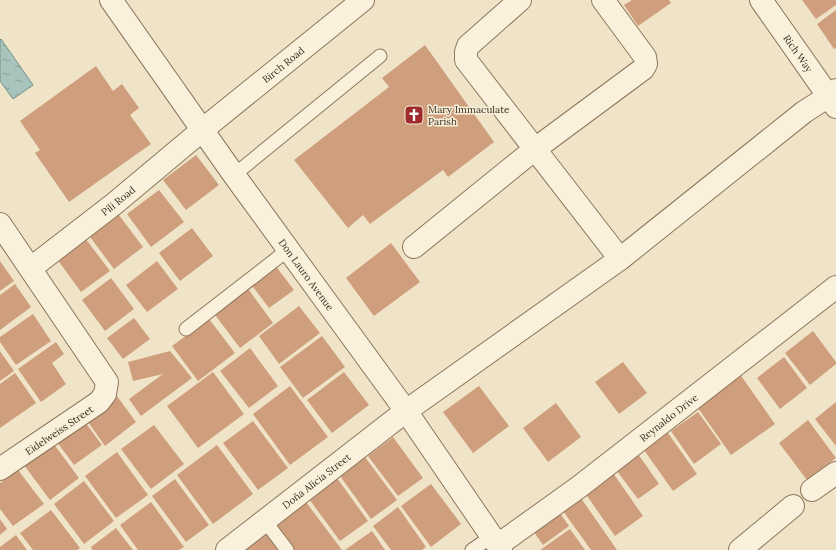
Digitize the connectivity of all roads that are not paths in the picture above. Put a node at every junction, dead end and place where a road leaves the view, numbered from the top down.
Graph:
1 (110, 0) edge
2 (363, 0) edge
3 (520, 0) edge
4 (602, 0) edge
5 (761, 0) edge
6 (380, 56) dead end
7 (834, 98) edge
8 (203, 130) junction
9 (534, 149) junction
10 (234, 175) junction
11 (0, 224) edge
12 (414, 247) dead end
13 (289, 250) junction
14 (620, 260) junction
15 (31, 268) junction
16 (836, 287) edge
17 (186, 329) dead end
18 (406, 411) junction
19 (1, 467) edge
20 (836, 473) edge
21 (812, 490) dead end
22 (793, 506) dead end
23 (265, 521) junction
24 (497, 544) edge
25 (227, 550) edge
26 (287, 550) edge
27 (472, 550) edge
28 (740, 550) edge

1 - 8 street, Don Lauro Avenue
2 - 8 street, Birch Road
3 - 9 street
4 - 9 street
5 - 7 street, Rich Way
6 - 10 lane
7 - 14 street, Doña Alicia Street
8 - 10 street, Don Lauro Avenue
8 - 15 street, Pili Road
9 - 12 street
9 - 14 street
10 - 13 street, Don Lauro Avenue
11 - 15 street
13 - 17 lane
13 - 18 street, Don Lauro Avenue
14 - 18 street, Doña Alicia Street
15 - 19 street, Eidelweiss Street
16 - 24 street, Reynaldo Drive
18 - 23 street, Doña Alicia Street
18 - 24 street, Don Lauro Avenue
20 - 21 street
22 - 28 street
23 - 25 street, Doña Alicia Street
23 - 26 lane
24 - 27 lane

